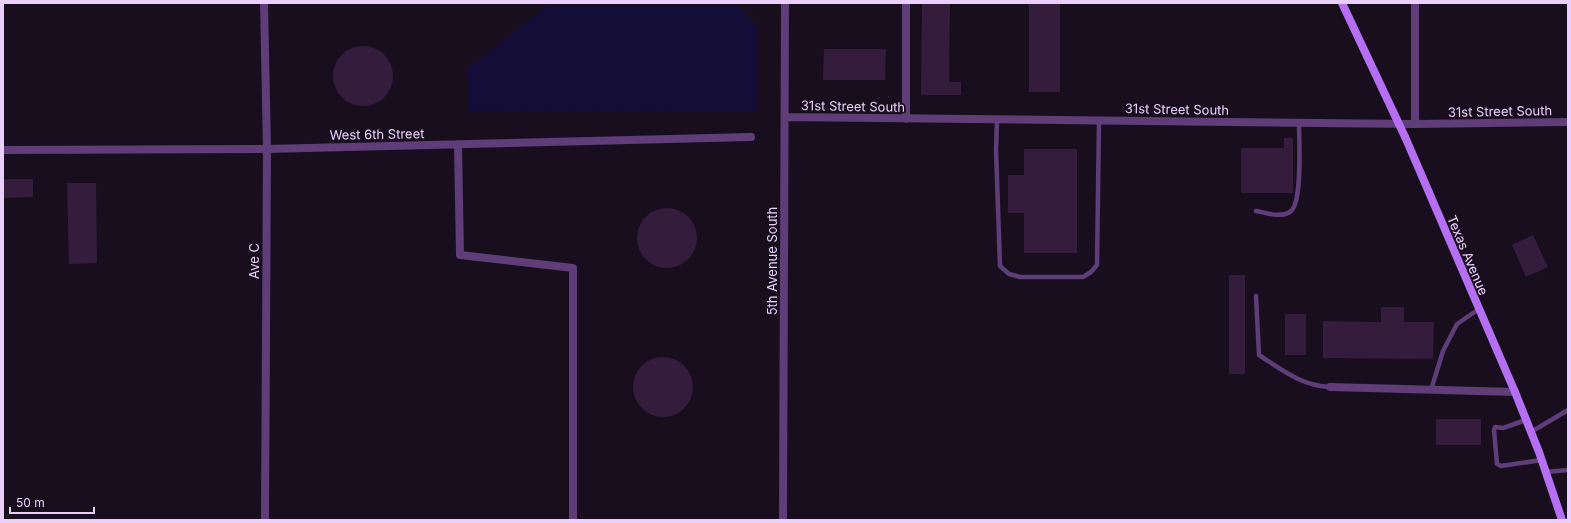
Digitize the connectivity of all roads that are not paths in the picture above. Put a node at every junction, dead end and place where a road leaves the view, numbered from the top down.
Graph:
1 (264, 3) edge
2 (786, 3) edge
3 (906, 3) edge
4 (1342, 3) edge
5 (1416, 3) edge
6 (785, 117) junction
7 (906, 119) junction
8 (998, 120) junction
9 (1099, 121) junction
10 (1568, 122) edge
11 (1299, 123) junction
12 (1398, 124) junction
13 (1415, 124) junction
14 (751, 137) dead end
15 (458, 144) junction
16 (267, 149) junction
17 (3, 150) edge
18 (1256, 211) dead end
19 (1256, 296) dead end
20 (1479, 309) junction
21 (1330, 387) joint
22 (1431, 390) junction
23 (1515, 392) junction
24 (1568, 410) edge
25 (1526, 420) junction
26 (1531, 432) junction
27 (1542, 460) junction
28 (1568, 470) edge
29 (1545, 472) junction
30 (266, 520) edge
31 (572, 520) edge
32 (783, 520) edge
33 (1562, 520) edge

1 - 16 street, Ave C
2 - 6 street, 5th Avenue South
3 - 7 street
4 - 12 main road, Texas Avenue
5 - 13 street
6 - 7 street, 31st Street South
6 - 32 street, 5th Avenue South
7 - 8 street, 31st Street South
8 - 9 street, 31st Street South
8 - 9 lane
9 - 11 street, 31st Street South
10 - 13 street, 31st Street South
11 - 12 street, 31st Street South
11 - 18 lane
12 - 13 street, 31st Street South
12 - 20 main road, Texas Avenue
14 - 15 street, West 6th Street
15 - 16 street, West 6th Street
15 - 31 street
16 - 17 street, West 6th Street
16 - 30 street, Ave C
19 - 21 lane
20 - 22 lane
20 - 23 main road, Texas Avenue
21 - 22 street
22 - 23 street
23 - 25 main road, Texas Avenue
24 - 26 lane
25 - 26 main road, Texas Avenue
25 - 27 lane
26 - 27 main road, Texas Avenue
27 - 29 main road, Texas Avenue
28 - 29 lane
29 - 33 main road, Texas Avenue

